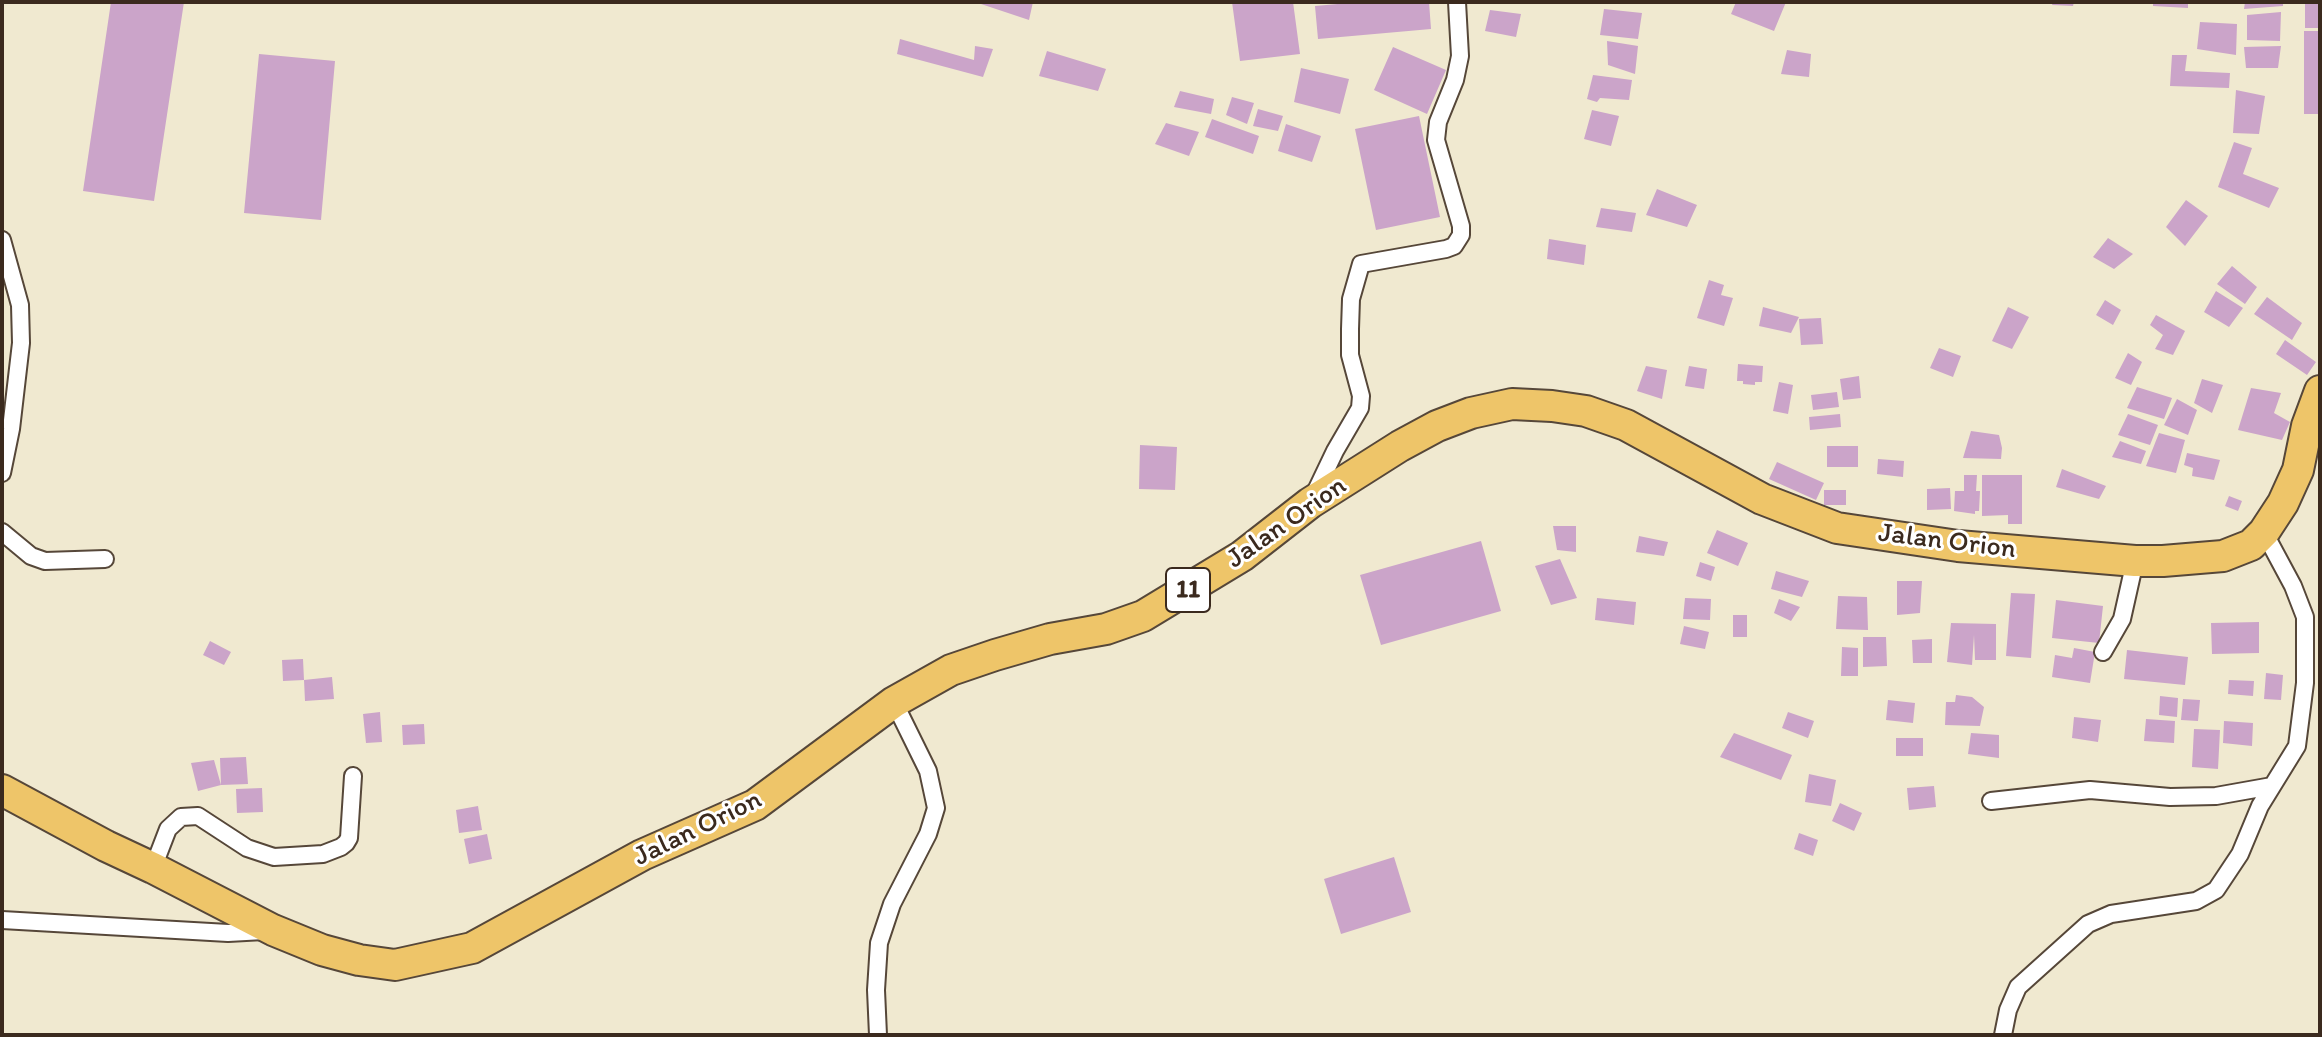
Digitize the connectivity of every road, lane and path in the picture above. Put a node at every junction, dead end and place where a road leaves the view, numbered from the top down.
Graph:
1 (1457, 2) edge
2 (2, 240) edge
3 (2320, 391) edge
4 (2, 473) edge
5 (1310, 503) junction
6 (2, 532) edge
7 (2264, 532) junction
8 (105, 559) dead end
9 (2135, 561) junction
10 (2103, 652) dead end
11 (894, 702) junction
12 (353, 776) dead end
13 (2272, 786) junction
14 (2, 790) edge
15 (1991, 801) dead end
16 (153, 868) junction
17 (2, 920) edge
18 (273, 930) junction
19 (878, 1035) edge
20 (2003, 1035) edge

1 - 5 street
2 - 4 street
3 - 7 highway, Jalan Orion / 11
5 - 9 highway, Jalan Orion / 11
5 - 11 highway, Jalan Orion / 11
6 - 8 street
7 - 9 highway, Jalan Orion / 11
7 - 13 street
9 - 10 street
11 - 18 highway, Jalan Orion / 11
11 - 19 street
12 - 16 street
13 - 15 street
13 - 20 street
14 - 16 highway, Jalan Orion / 11
16 - 18 highway, Jalan Orion / 11
17 - 18 street

